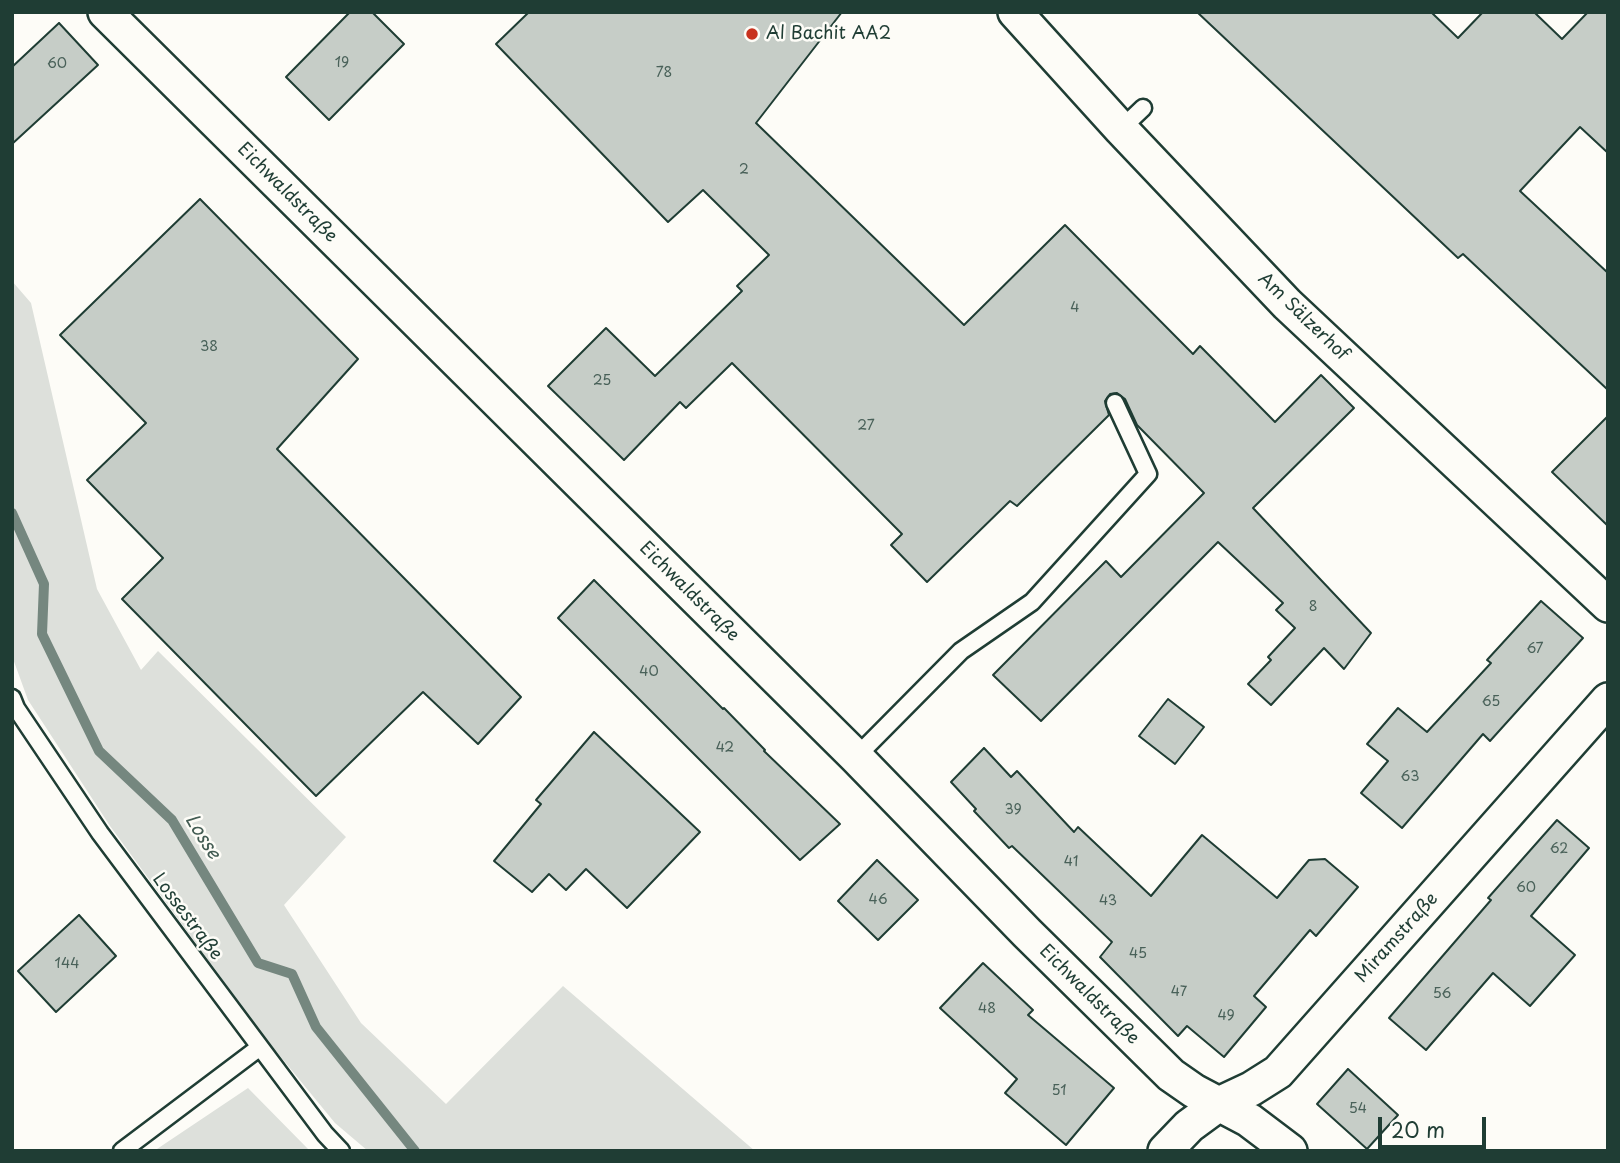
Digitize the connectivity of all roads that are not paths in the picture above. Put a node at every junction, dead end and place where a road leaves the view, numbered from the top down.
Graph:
1 (105, 12) edge
2 (1015, 12) edge
3 (1115, 403) dead end
4 (1608, 605) edge
5 (12, 698) edge
6 (1608, 700) edge
7 (856, 757) junction
8 (260, 1047) junction
9 (1219, 1104) junction
10 (122, 1151) edge
11 (341, 1151) edge
12 (1165, 1151) edge
13 (1290, 1151) edge

1 - 7 street, Eichwaldstraße
2 - 4 street, Am Sälzerhof
3 - 7 lane
5 - 8 lane, Lossestraße
6 - 9 street, Miramstraße
7 - 9 street, Eichwaldstraße
8 - 10 lane
8 - 11 lane, Lossestraße
9 - 12 street, Miramstraße
9 - 13 street, Eichwaldstraße

